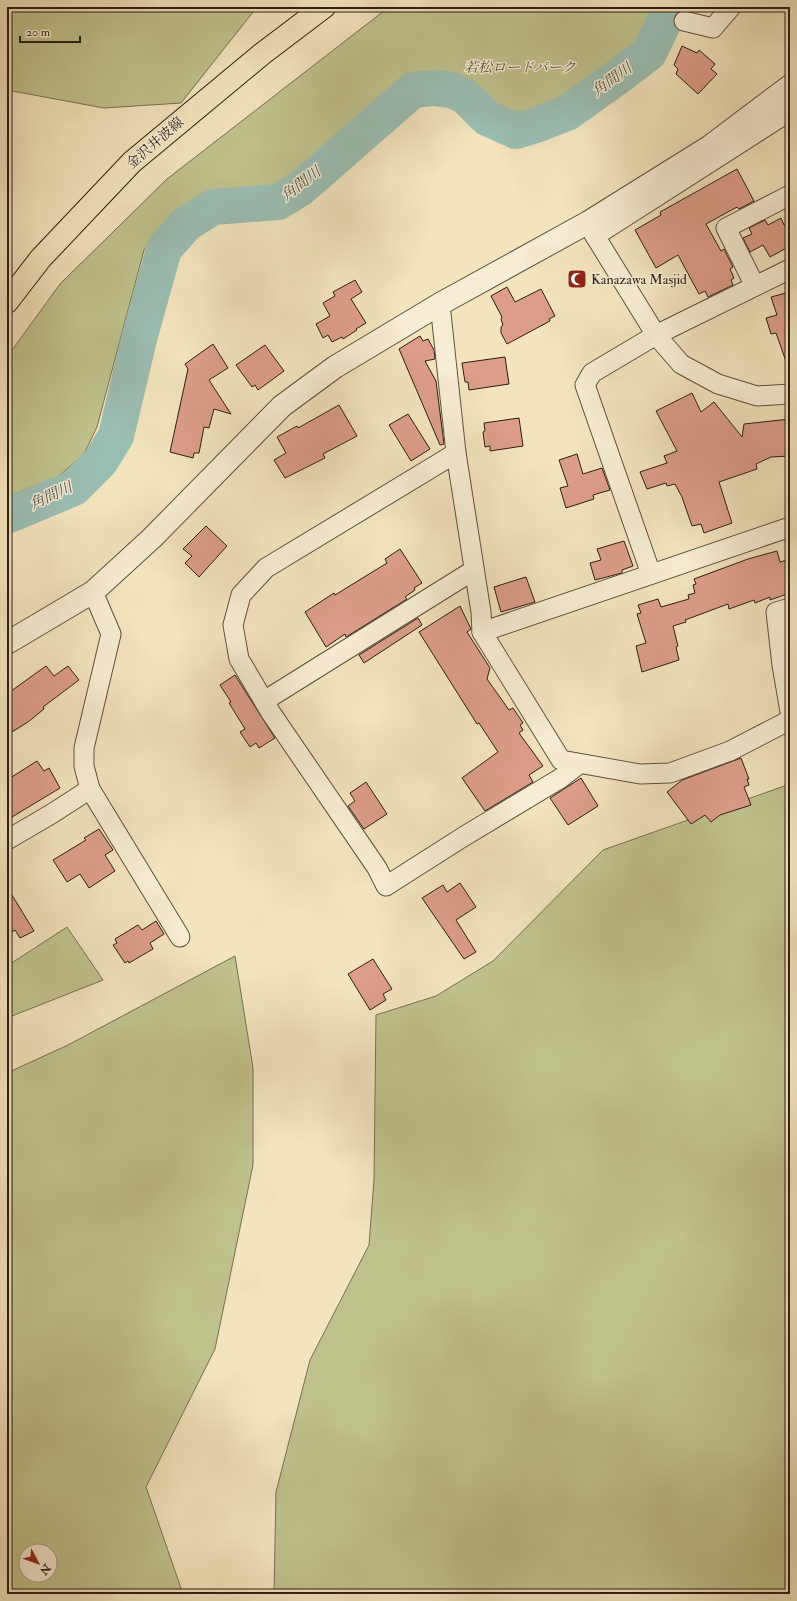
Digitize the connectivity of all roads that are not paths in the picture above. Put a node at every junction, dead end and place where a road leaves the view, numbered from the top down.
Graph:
1 (324, 7) edge
2 (732, 7) edge
3 (684, 21) dead end
4 (790, 86) edge
5 (790, 111) edge
6 (790, 195) edge
7 (591, 229) junction
8 (790, 269) edge
9 (755, 286) junction
10 (7, 302) edge
11 (440, 304) junction
12 (656, 335) junction
13 (790, 394) edge
14 (456, 453) junction
15 (790, 527) edge
16 (474, 570) junction
17 (651, 574) junction
18 (93, 592) junction
19 (790, 608) edge
20 (482, 632) junction
21 (7, 643) edge
22 (264, 701) junction
23 (790, 712) edge
24 (790, 720) edge
25 (579, 764) junction
26 (90, 789) junction
27 (7, 840) edge
28 (180, 937) dead end

1 - 10 main road, 金沢井波線
2 - 3 street
4 - 7 street
5 - 7 street
6 - 9 street
7 - 11 street
7 - 12 street
8 - 9 street
9 - 12 street
11 - 14 street
11 - 18 street
12 - 13 street
12 - 17 street
14 - 16 street
14 - 22 street
15 - 17 street
16 - 20 street
16 - 22 street
17 - 20 street
18 - 21 street
18 - 26 street
19 - 23 street
20 - 25 street
22 - 25 street
24 - 25 street
26 - 27 street
26 - 28 street

